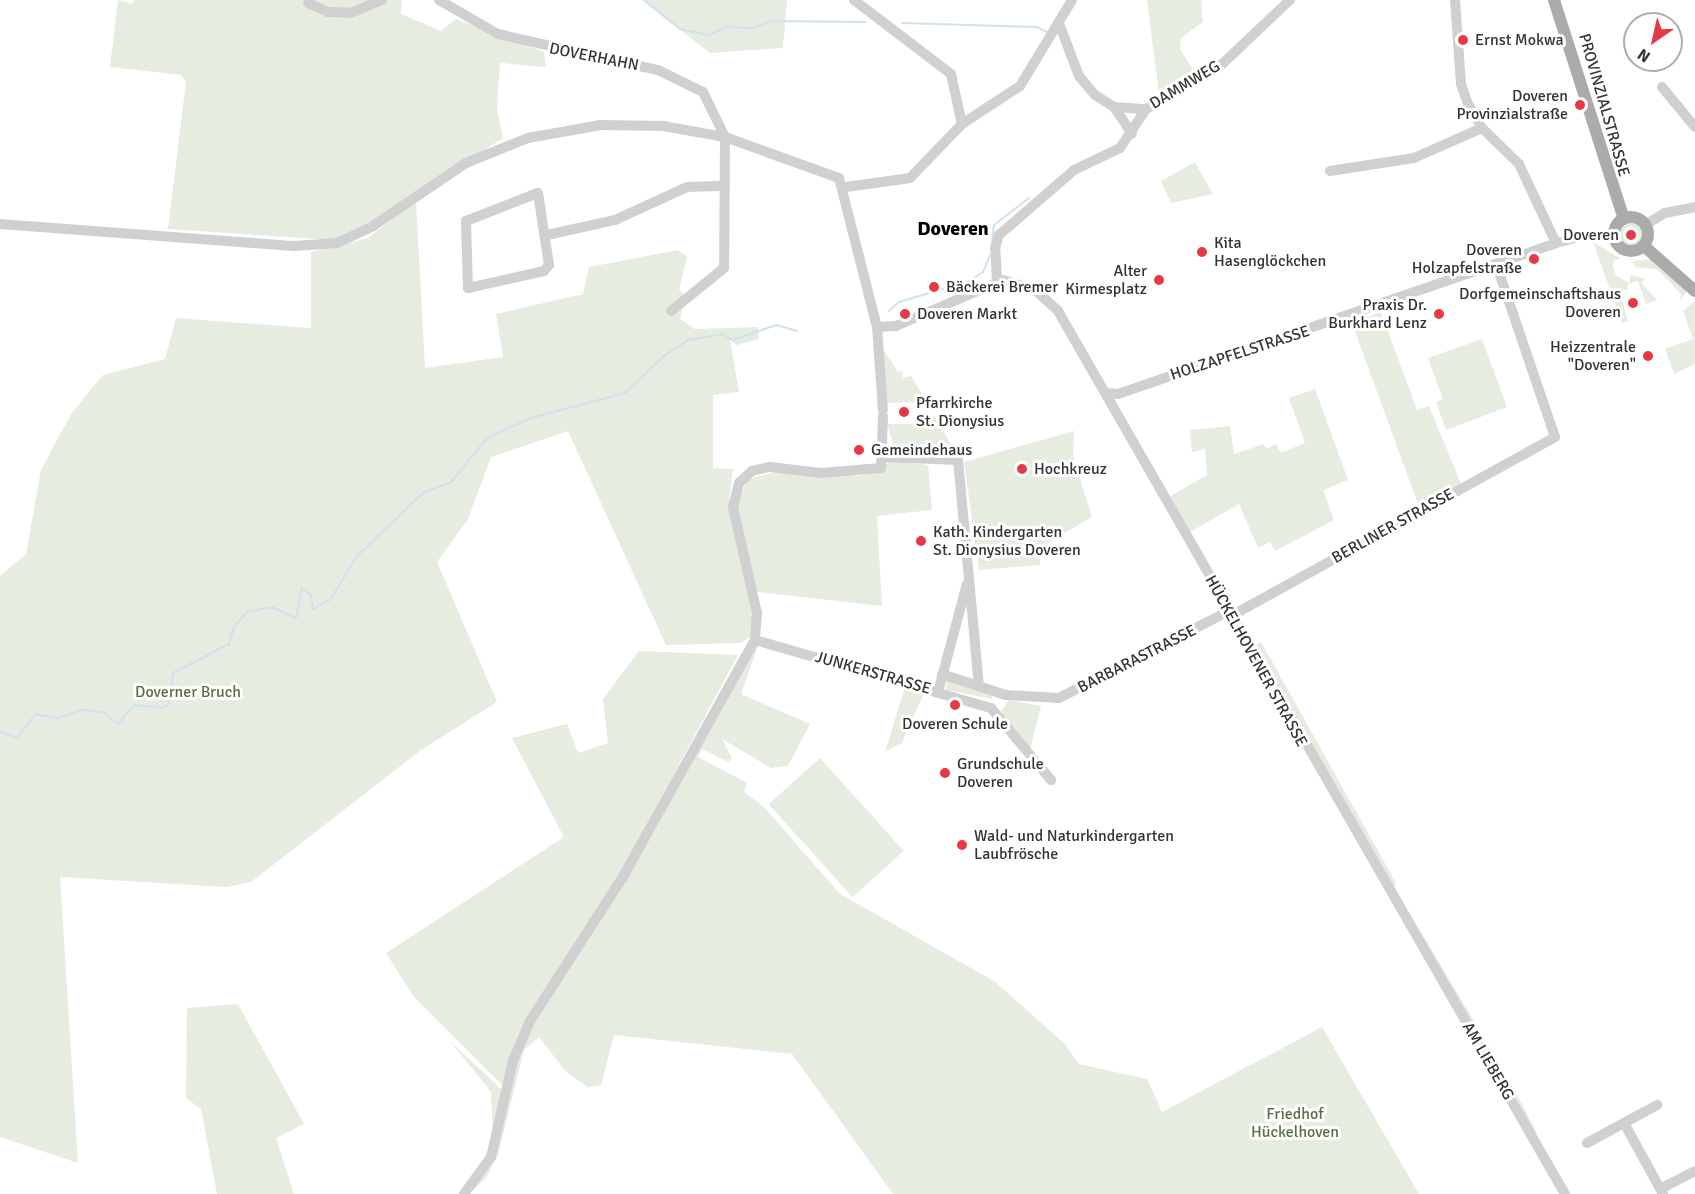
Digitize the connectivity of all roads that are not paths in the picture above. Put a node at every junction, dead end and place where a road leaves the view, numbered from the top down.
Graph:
1 (382, 0) edge
2 (439, 0) edge
3 (854, 0) edge
4 (1072, 0) edge
5 (1290, 0) edge
6 (1455, 0) edge
7 (1554, 0) edge
8 (308, 3) dead end
9 (1060, 26) junction
10 (1662, 87) dead end
11 (1114, 106) junction
12 (1146, 109) junction
13 (962, 124) junction
14 (1695, 127) edge
15 (1482, 128) junction
16 (1132, 134) junction
17 (725, 137) junction
18 (1329, 171) dead end
19 (724, 186) junction
20 (846, 187) junction
21 (1695, 207) edge
22 (1624, 219) junction
23 (0, 224) edge
24 (1645, 225) junction
25 (547, 235) junction
26 (1614, 236) junction
27 (1556, 243) junction
28 (1644, 246) junction
29 (1496, 264) junction
30 (997, 281) junction
31 (1695, 291) edge
32 (670, 311) dead end
33 (877, 327) junction
34 (1106, 393) junction
35 (885, 457) junction
36 (968, 581) junction
37 (1230, 614) junction
38 (756, 640) junction
39 (942, 674) junction
40 (979, 685) junction
41 (938, 692) junction
42 (1006, 695) junction
43 (991, 708) junction
44 (1051, 780) dead end
45 (1411, 928) joint
46 (1657, 1105) dead end
47 (1624, 1123) junction
48 (1587, 1143) dead end
49 (1695, 1172) edge
50 (1661, 1192) edge
51 (464, 1194) edge
52 (1565, 1194) edge

1 - 8 street
2 - 17 street, DOVERHAHN
3 - 13 street
4 - 9 street
5 - 12 street, DAMMWEG
6 - 15 street
7 - 22 main road, PROVINZIALSTRASSE
9 - 11 street
9 - 13 street
10 - 14 street
11 - 12 street, DAMMWEG
11 - 16 street
12 - 16 street
13 - 20 street
15 - 18 street
15 - 27 street
16 - 30 street
17 - 19 street
17 - 20 street
17 - 23 street
19 - 25 street
19 - 32 street
20 - 33 street
21 - 24 street
22 - 24 main road
22 - 26 main road
24 - 28 main road
25 - 25 street
26 - 27 street, HOLZAPFELSTRASSE
26 - 28 main road
27 - 29 street, HOLZAPFELSTRASSE
28 - 31 main road
29 - 34 street, HOLZAPFELSTRASSE
29 - 37 street, BERLINER STRASSE
30 - 33 street
30 - 34 street, HÜCKELHOVENER STRASSE
33 - 35 street
34 - 37 street, HÜCKELHOVENER STRASSE
35 - 36 street
35 - 38 street
36 - 39 street
36 - 40 street
37 - 42 street, BARBARASTRASSE
37 - 45 street, HÜCKELHOVENER STRASSE
38 - 41 street, JUNKERSTRASSE
38 - 51 street
39 - 40 street, BARBARASTRASSE
39 - 41 street
40 - 42 street, BARBARASTRASSE
41 - 43 street, JUNKERSTRASSE
42 - 43 street
43 - 44 street
45 - 52 street, AM LIEBERG
46 - 47 street
47 - 48 street
47 - 50 street
49 - 50 street

